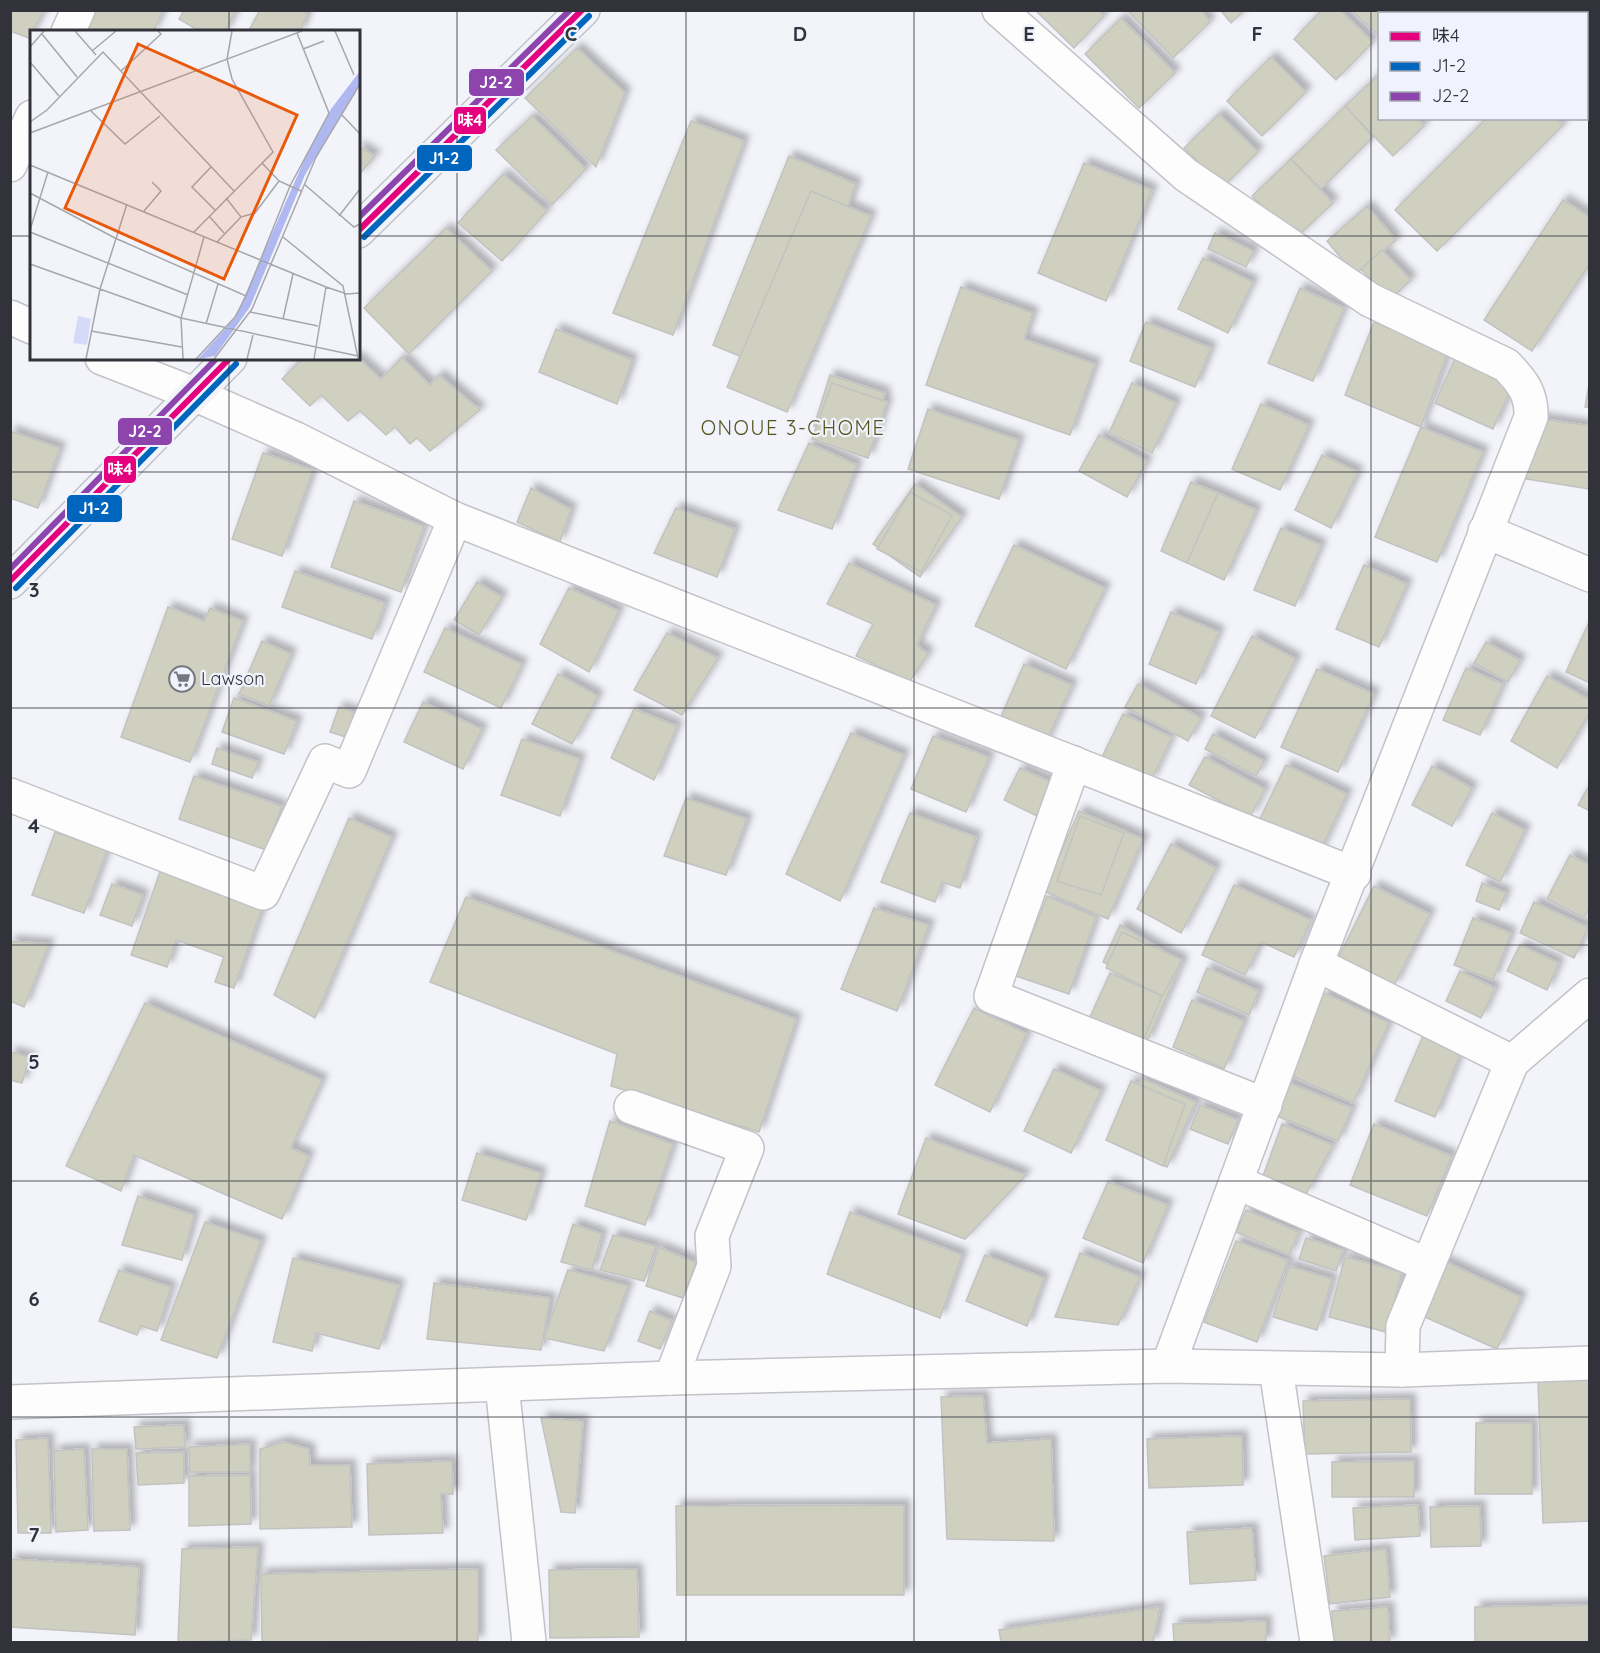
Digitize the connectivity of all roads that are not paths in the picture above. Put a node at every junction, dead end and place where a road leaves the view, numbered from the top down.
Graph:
1 (78, 10) edge
2 (583, 10) edge
3 (999, 10) edge
4 (69, 30) edge
5 (30, 121) edge
6 (10, 165) edge
7 (360, 229) edge
8 (10, 317) edge
9 (30, 326) edge
10 (107, 360) edge
11 (228, 360) edge
12 (194, 394) junction
13 (455, 519) junction
14 (1485, 531) junction
15 (1590, 575) edge
16 (10, 582) edge
17 (1074, 763) junction
18 (10, 795) edge
19 (1354, 874) junction
20 (1316, 964) junction
21 (1590, 995) edge
22 (1512, 1062) junction
23 (1265, 1105) junction
24 (631, 1107) dead end
25 (1236, 1182) junction
26 (1428, 1264) junction
27 (1590, 1364) edge
28 (1168, 1366) junction
29 (1276, 1369) junction
30 (1402, 1370) junction
31 (671, 1378) junction
32 (502, 1385) junction
33 (10, 1402) edge
34 (529, 1642) edge
35 (1317, 1642) edge

1 - 4 street
2 - 7 main road
3 - 14 street
5 - 6 street
8 - 9 street
10 - 12 street
11 - 12 main road
12 - 13 street
12 - 16 main road
13 - 17 street
13 - 18 street
14 - 15 street
14 - 19 street
17 - 19 street
17 - 23 street
19 - 20 street
20 - 22 street
20 - 23 street
21 - 22 street
22 - 26 street
23 - 25 street
24 - 31 street
25 - 26 street
25 - 28 street
26 - 30 street
27 - 30 street
28 - 29 street
28 - 31 street
29 - 30 street
29 - 35 street
31 - 32 street
32 - 33 street
32 - 34 street

